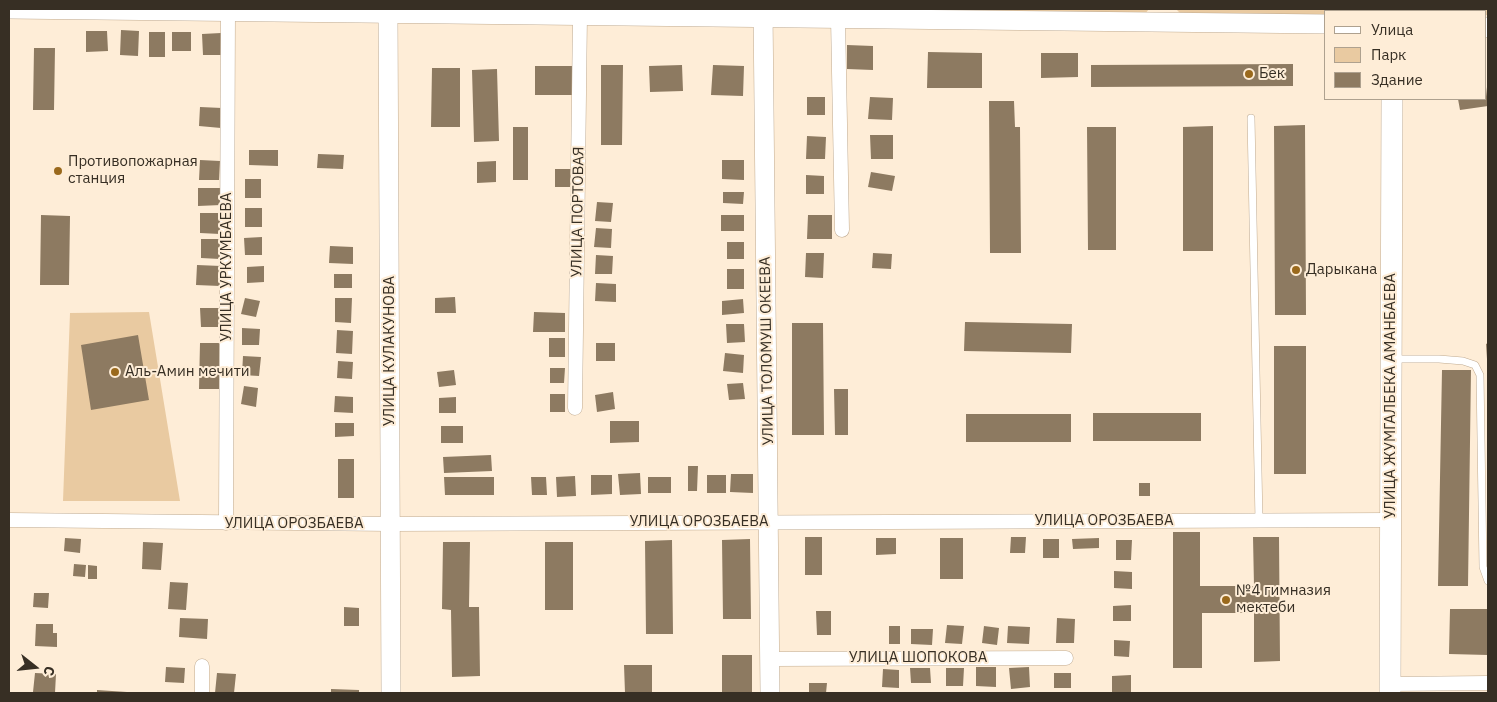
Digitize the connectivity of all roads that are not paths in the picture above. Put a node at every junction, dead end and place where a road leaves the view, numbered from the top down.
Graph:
1 (9, 9) edge
2 (228, 11) junction
3 (388, 11) edge
4 (763, 13) edge
5 (580, 15) junction
6 (1161, 16) edge
7 (838, 18) junction
8 (1324, 24) edge
9 (1392, 100) edge
10 (1251, 118) dead end
11 (842, 230) dead end
12 (1391, 359) junction
13 (575, 408) dead end
14 (9, 520) edge
15 (1390, 520) junction
16 (1259, 521) junction
17 (768, 522) junction
18 (226, 523) junction
19 (390, 524) junction
20 (1488, 581) edge
21 (1066, 658) dead end
22 (770, 659) junction
23 (202, 666) dead end
24 (1488, 683) edge
25 (1390, 689) edge
26 (202, 693) edge
27 (392, 693) edge
28 (770, 693) edge

1 - 2 street
2 - 3 street
2 - 18 street, УЛИЦА УРКУМБАЕВА
3 - 5 street
3 - 19 street, УЛИЦА КУЛАКУНОВА
4 - 5 street
4 - 7 street
4 - 17 street, УЛИЦА ТОЛОМУШ ОКЕЕВА
5 - 13 street, УЛИЦА ПОРТОВАЯ
6 - 7 street
6 - 8 street
7 - 11 street
9 - 12 main road, УЛИЦА ЖУМГАЛБЕКА АМАНБАЕВА
10 - 16 lane
12 - 15 main road, УЛИЦА ЖУМГАЛБЕКА АМАНБАЕВА
12 - 20 lane
14 - 18 street, УЛИЦА ОРОЗБАЕВА
15 - 16 street, УЛИЦА ОРОЗБАЕВА
15 - 25 main road, УЛИЦА ЖУМГАЛБЕКА АМАНБАЕВА
16 - 17 street, УЛИЦА ОРОЗБАЕВА
17 - 19 street, УЛИЦА ОРОЗБАЕВА
17 - 22 street, УЛИЦА ТОЛОМУШ ОКЕЕВА
18 - 19 street, УЛИЦА ОРОЗБАЕВА
19 - 27 street, УЛИЦА КУЛАКУНОВА
21 - 22 street, УЛИЦА ШОПОКОВА
22 - 28 street, УЛИЦА ТОЛОМУШ ОКЕЕВА
23 - 26 street
24 - 25 street

